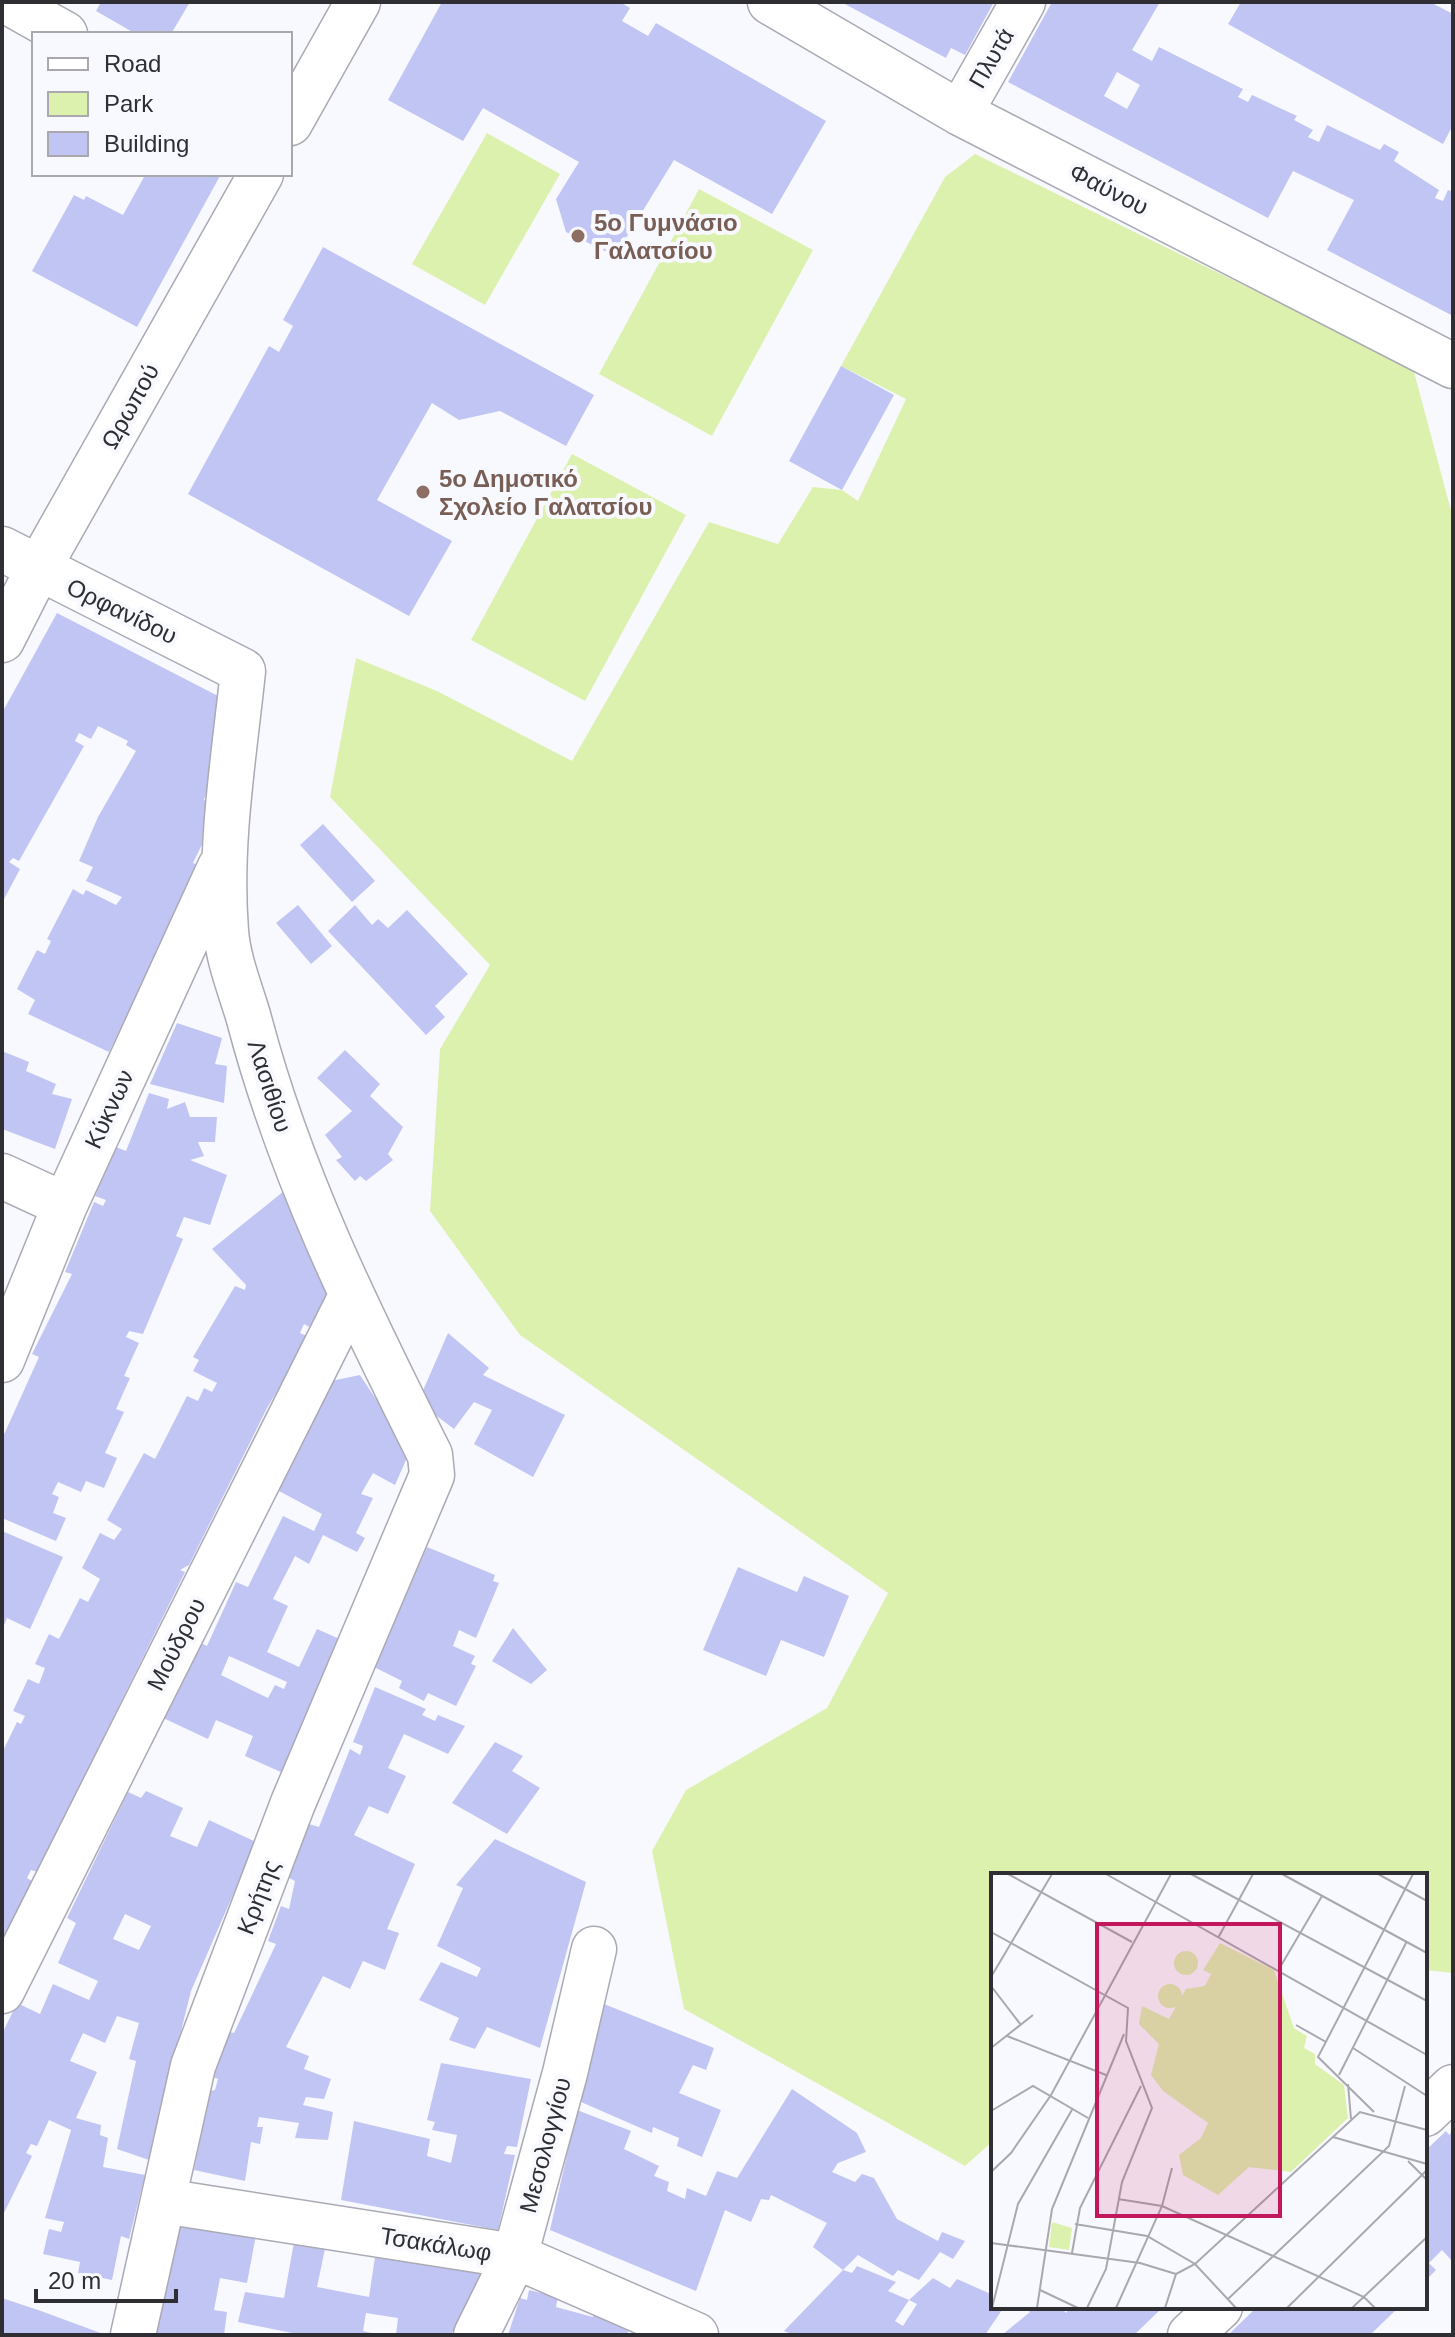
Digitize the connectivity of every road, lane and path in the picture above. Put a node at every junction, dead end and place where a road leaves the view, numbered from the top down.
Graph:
1 (8, 2) edge
2 (358, 2) edge
3 (770, 2) edge
4 (1023, 2) edge
5 (61, 32) edge
6 (960, 113) junction
7 (292, 119) edge
8 (260, 176) edge
9 (1451, 361) edge
10 (20, 559) edge
11 (2, 640) edge
12 (243, 671) joint
13 (223, 861) junction
14 (2, 1176) edge
15 (65, 1205) junction
16 (350, 1298) junction
17 (2, 1360) edge
18 (432, 1475) joint
19 (594, 1949) dead end
20 (2, 1991) edge
21 (1453, 2087) edge
22 (1427, 2112) edge
23 (163, 2201) junction
24 (515, 2256) junction
25 (1218, 2309) edge
26 (133, 2335) edge
27 (476, 2335) edge
28 (696, 2335) edge
29 (1190, 2335) edge

1 - 5 street
2 - 7 street
3 - 6 street, Φαύνου
4 - 6 street, Πλυτά
6 - 9 street, Φαύνου
8 - 10 street, Ωρωπού
10 - 11 street, Ωρωπού
10 - 12 street, Ορφανίδου
12 - 13 street, Λασιθίου
13 - 15 street, Κύκνων
13 - 16 street, Λασιθίου
14 - 15 street
15 - 17 street, Κύκνων
16 - 18 street, Λασιθίου
16 - 20 street, Μούδρου
18 - 23 street, Κρήτης
19 - 24 street, Μεσολογγίου
21 - 22 street
23 - 24 street, Τσακάλωφ
23 - 26 street, Κρήτης
24 - 27 street, Μεσολογγίου
24 - 28 street, Τσακάλωφ
25 - 29 street

